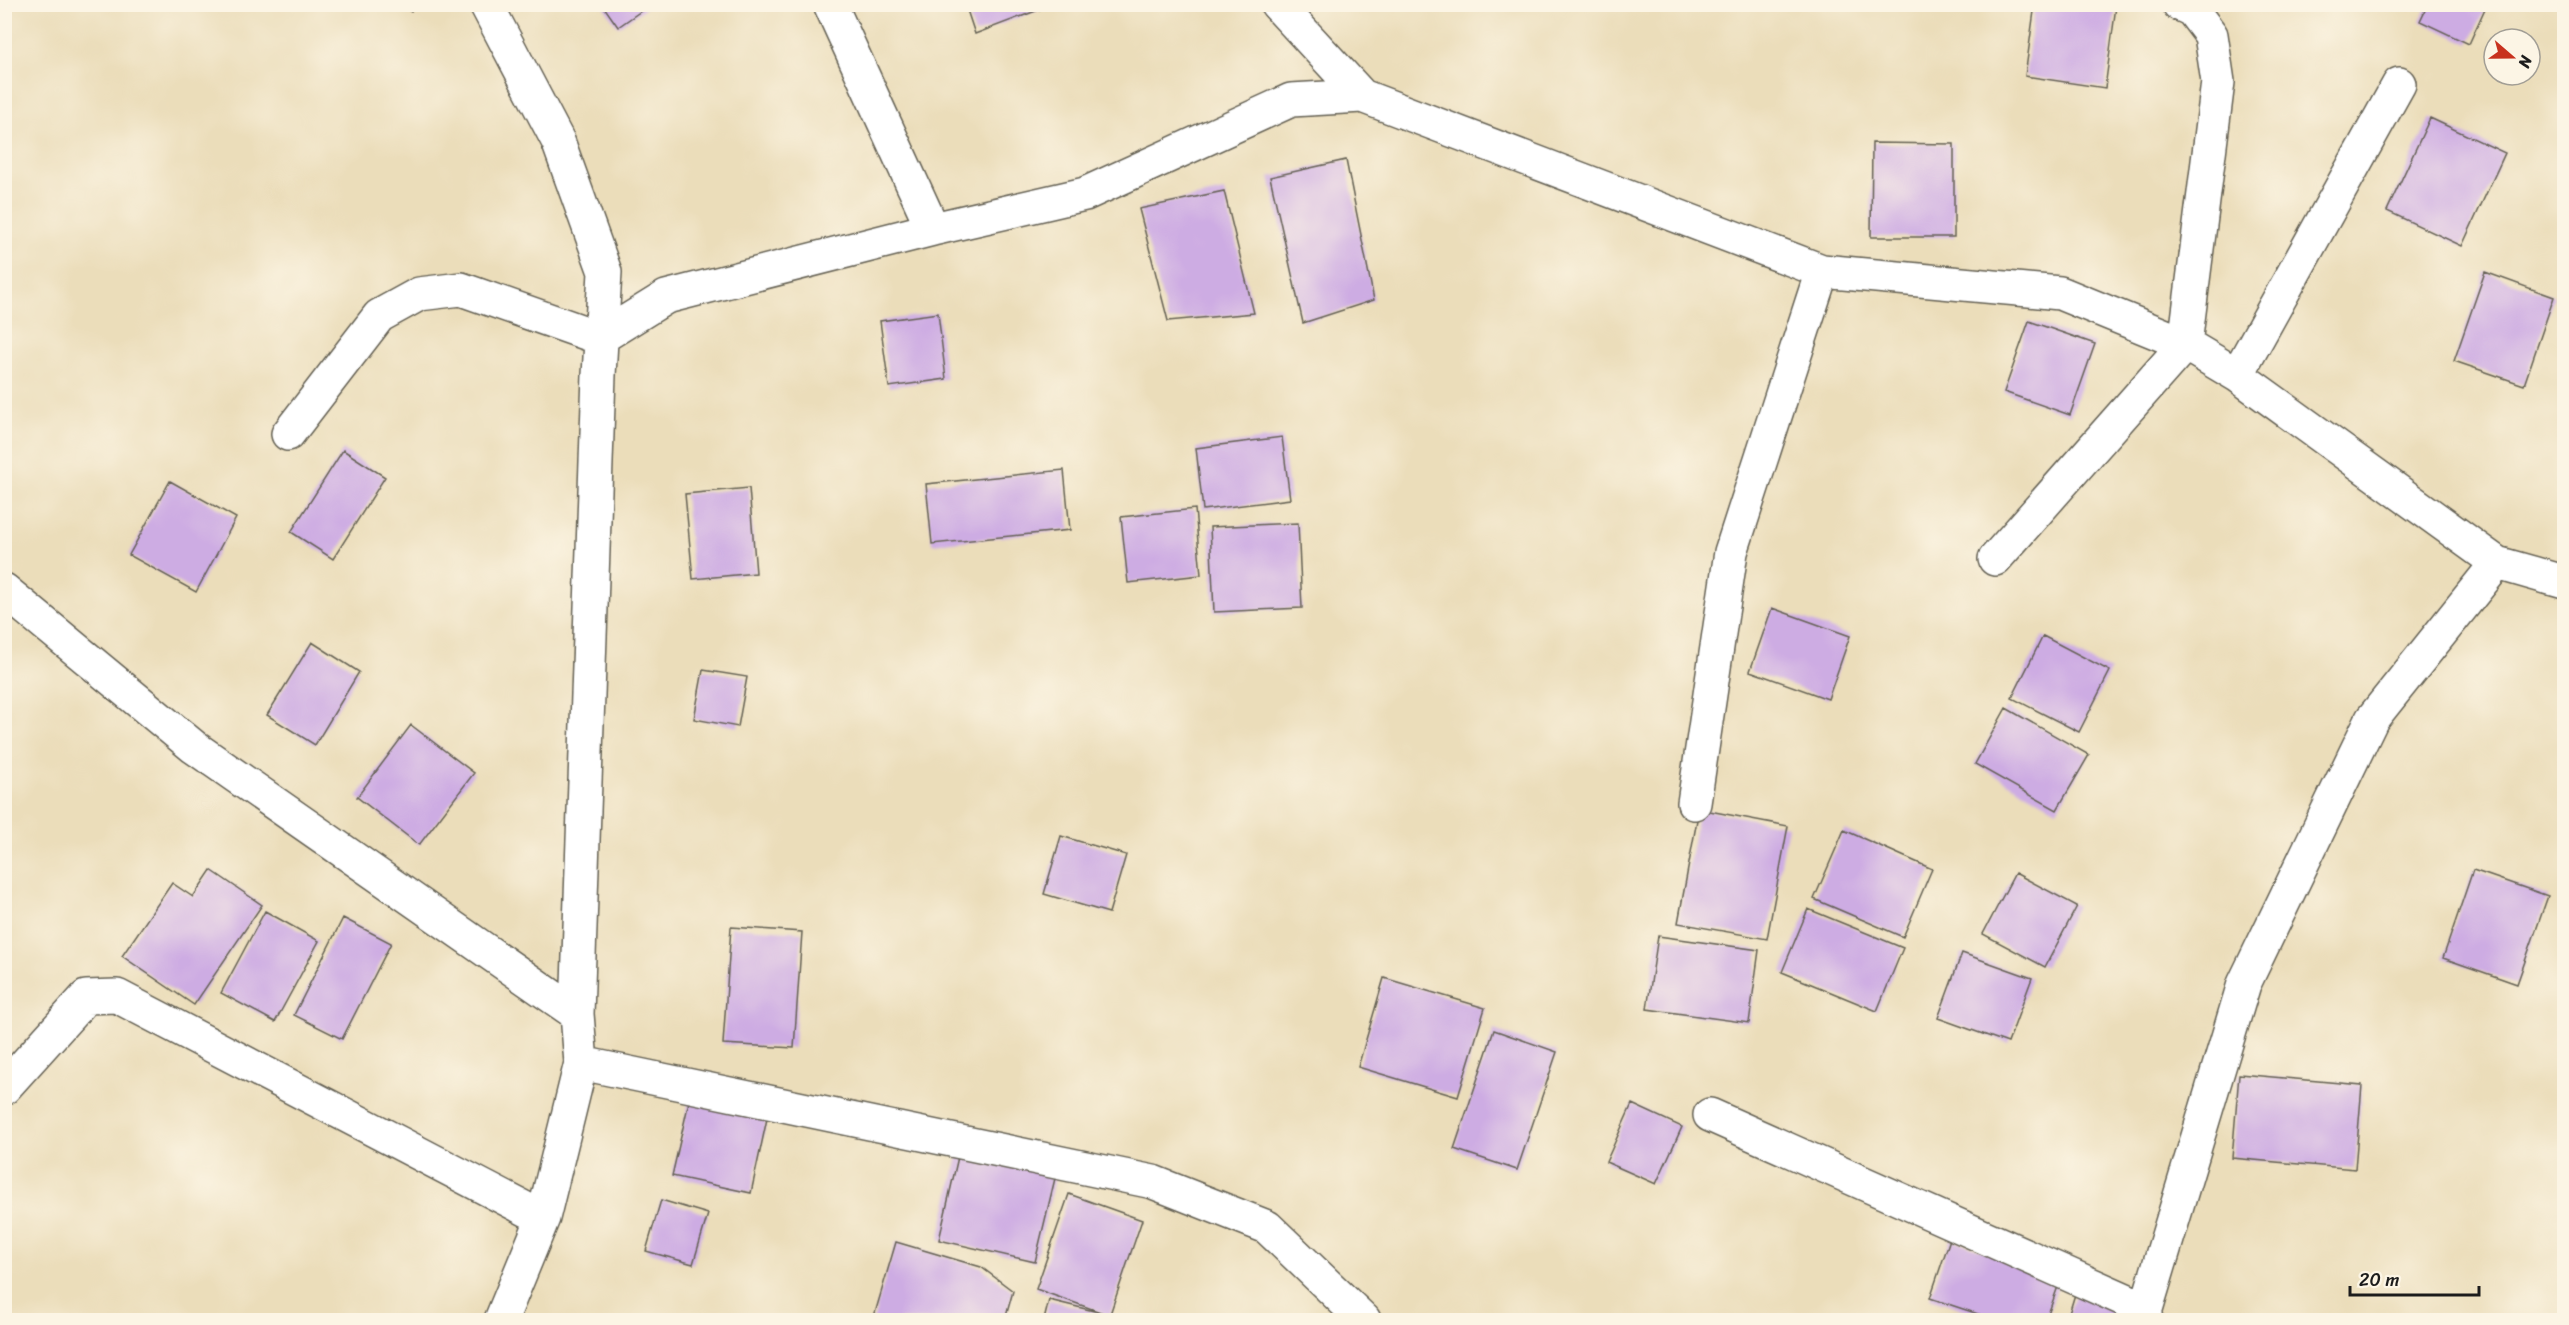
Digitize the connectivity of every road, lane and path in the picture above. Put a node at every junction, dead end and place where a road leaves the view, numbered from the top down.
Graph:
1 (486, 4) edge
2 (830, 4) edge
3 (1277, 4) edge
4 (2179, 4) edge
5 (2399, 84) dead end
6 (1362, 96) junction
7 (933, 229) junction
8 (1822, 271) junction
9 (600, 338) junction
10 (2185, 344) junction
11 (2237, 375) junction
12 (288, 434) dead end
13 (1995, 559) dead end
14 (2497, 563) junction
15 (2565, 582) edge
16 (4, 590) edge
17 (1694, 803) dead end
18 (577, 1014) junction
19 (581, 1063) junction
20 (4, 1088) edge
21 (1710, 1115) dead end
22 (543, 1218) junction
23 (2146, 1315) edge
24 (501, 1320) edge
25 (1364, 1320) edge

1 - 9 street
2 - 7 street
3 - 6 street
4 - 10 street
5 - 11 street
6 - 7 street
6 - 8 street
7 - 9 street
8 - 10 street
8 - 17 street
9 - 12 street
9 - 18 street
10 - 11 street
10 - 13 street
11 - 14 street
14 - 15 street
14 - 23 street
16 - 18 street
18 - 19 street
19 - 22 street
19 - 25 street
20 - 22 street
21 - 23 street
22 - 24 street

